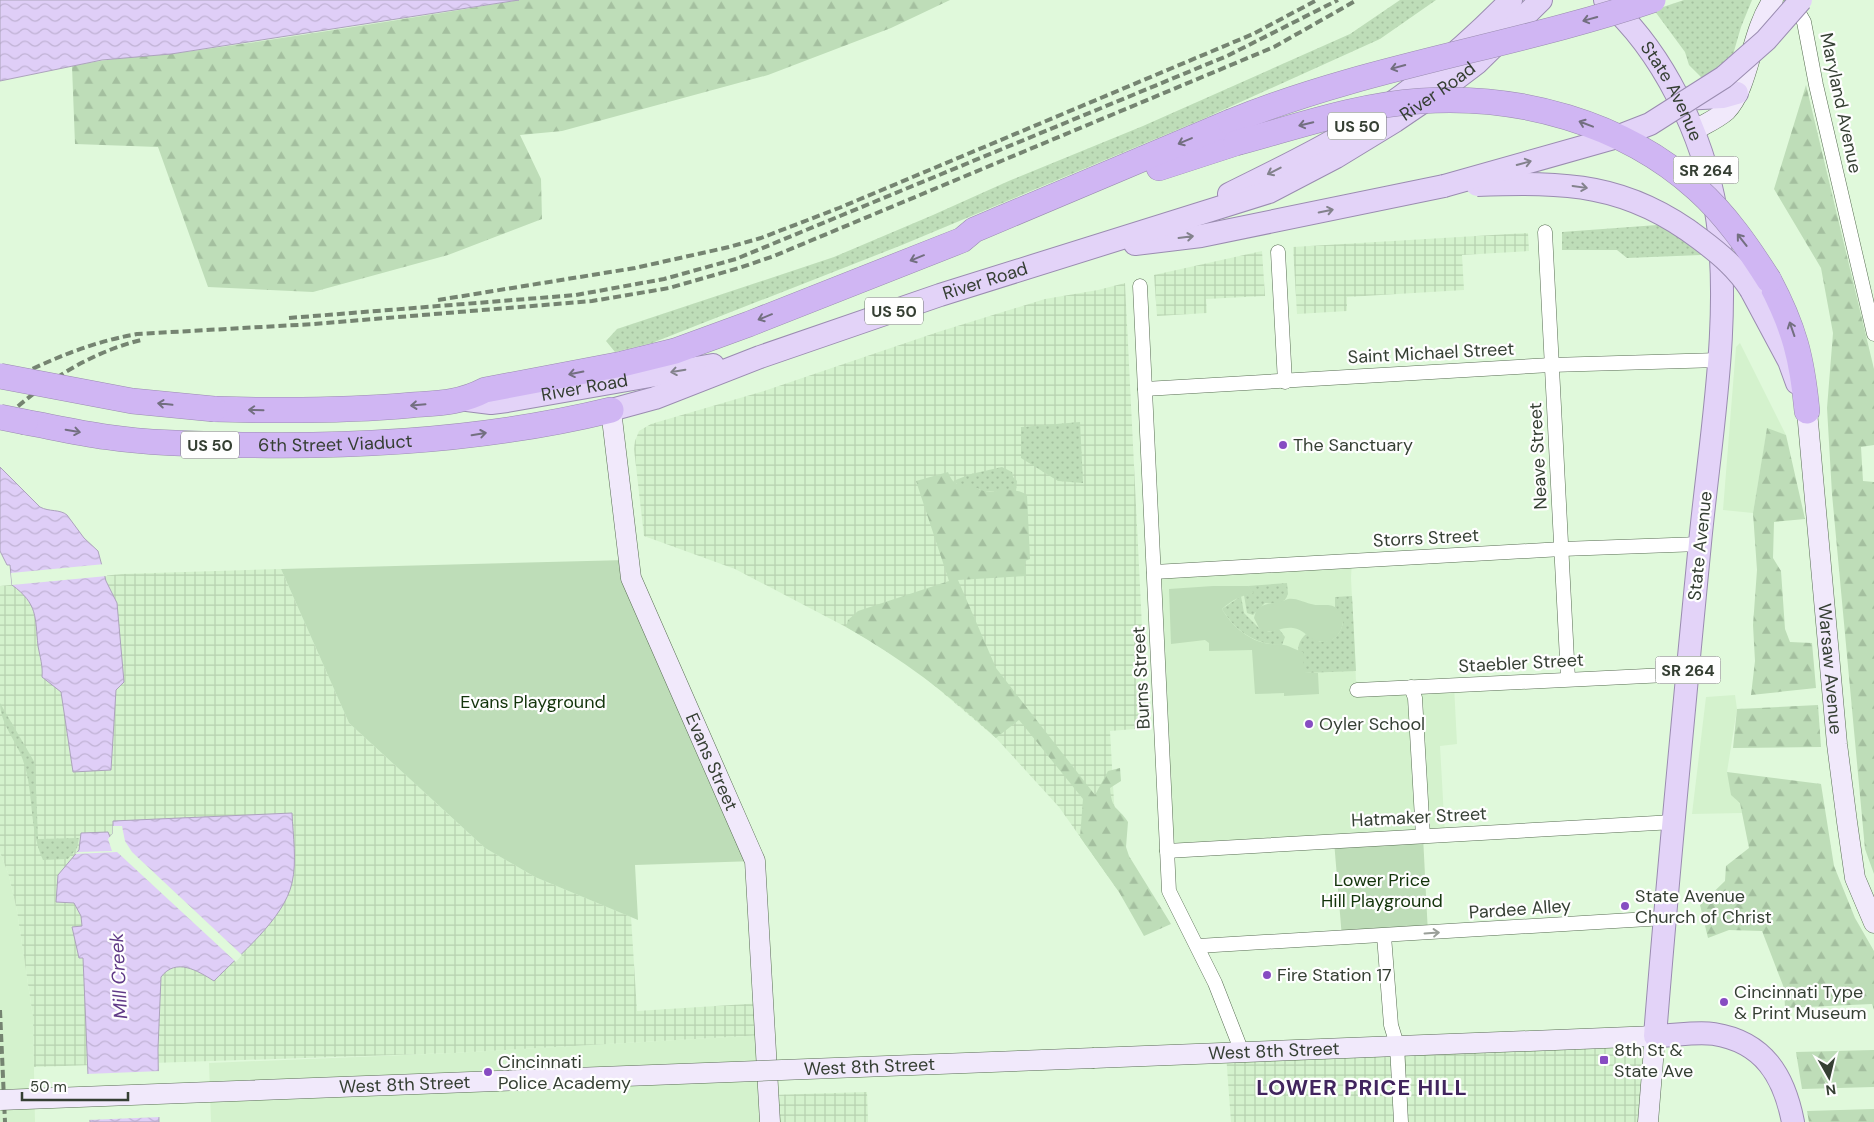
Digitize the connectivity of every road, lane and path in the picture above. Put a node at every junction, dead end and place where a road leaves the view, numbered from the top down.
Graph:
1 (1510, 0) edge
2 (1541, 0) edge
3 (1604, 0) edge
4 (1653, 0) edge
5 (1773, 0) edge
6 (1792, 0) edge
7 (1801, 0) edge
8 (1737, 93) junction
9 (1677, 99) junction
10 (1692, 131) junction
11 (1233, 132) junction
12 (1444, 186) junction
13 (1182, 218) junction
14 (1545, 232) dead end
15 (1086, 250) junction
16 (1278, 252) dead end
17 (1760, 285) junction
18 (1140, 286) dead end
19 (1874, 334) edge
20 (760, 357) junction
21 (1719, 360) junction
22 (1551, 365) junction
23 (0, 376) edge
24 (1285, 382) junction
25 (1145, 388) junction
26 (506, 394) junction
27 (611, 410) junction
28 (1807, 411) joint
29 (0, 417) edge
30 (1700, 544) junction
31 (1562, 548) junction
32 (1154, 572) junction
33 (1687, 674) junction
34 (1568, 679) junction
35 (1411, 687) junction
36 (1357, 690) dead end
37 (1674, 822) junction
38 (1422, 836) junction
39 (1167, 851) junction
40 (1665, 918) junction
41 (1874, 923) edge
42 (1384, 936) junction
43 (1198, 946) junction
44 (1656, 1036) junction
45 (1397, 1045) junction
46 (1233, 1053) junction
47 (0, 1100) edge
48 (770, 1122) edge
49 (1401, 1122) edge
50 (1648, 1122) edge
51 (1793, 1122) edge

1 -> 13 main road, River Road / US 50
2 - 13 main road, River Road / US 50
3 - 9 main road, State Avenue / SR 264
4 -> 11 highway, bridge
5 - 8 main road
6 - 19 street, Maryland Avenue
12 -> 7 main road, bridge
8 - 9 main road
8 - 10 main road
9 - 10 main road, State Avenue / SR 264
10 - 21 main road, State Avenue / SR 264
17 -> 11 highway, bridge
11 -> 26 highway
15 -> 12 main road
12 -> 17 main road, bridge
13 - 15 main road, River Road / US 50
14 - 22 street, Neave Street
15 - 20 main road, River Road / US 50
16 - 24 street
17 - 28 highway
18 - 25 street, Burns Street
20 -> 26 main road, River Road / US 50
20 - 27 main road, River Road / US 50
21 - 22 street, Saint Michael Street
21 - 30 main road, State Avenue / SR 264
22 - 24 street, Saint Michael Street
22 - 31 street, Neave Street
26 -> 23 highway, 6th Street Viaduct / US 50, bridge
24 - 25 street, Saint Michael Street
25 - 32 street, Burns Street
29 -> 27 highway, 6th Street Viaduct / US 50, bridge
27 - 48 main road, Evans Street
28 - 41 main road, Warsaw Avenue
30 - 31 street, Storrs Street
30 - 33 main road, State Avenue / SR 264
31 - 32 street, Storrs Street
31 - 34 street, Neave Street
32 - 39 street, Burns Street
33 - 34 street, Staebler Street
33 - 37 main road, State Avenue / SR 264
34 - 35 street, Staebler Street
35 - 36 street, Staebler Street
35 - 38 street
37 - 38 street, Hatmaker Street
37 - 40 main road, State Avenue / SR 264
38 - 39 street, Hatmaker Street
39 - 43 street, Burns Street
42 -> 40 street, Pardee Alley
40 - 44 main road, State Avenue / SR 264
42 - 43 street, Pardee Alley
42 - 45 street
43 - 46 street, Burns Street
44 - 45 main road, West 8th Street
44 - 50 main road, State Avenue
44 - 51 main road, West 8th Street
45 - 46 main road, West 8th Street
45 - 49 street
46 - 47 main road, West 8th Street, bridge

